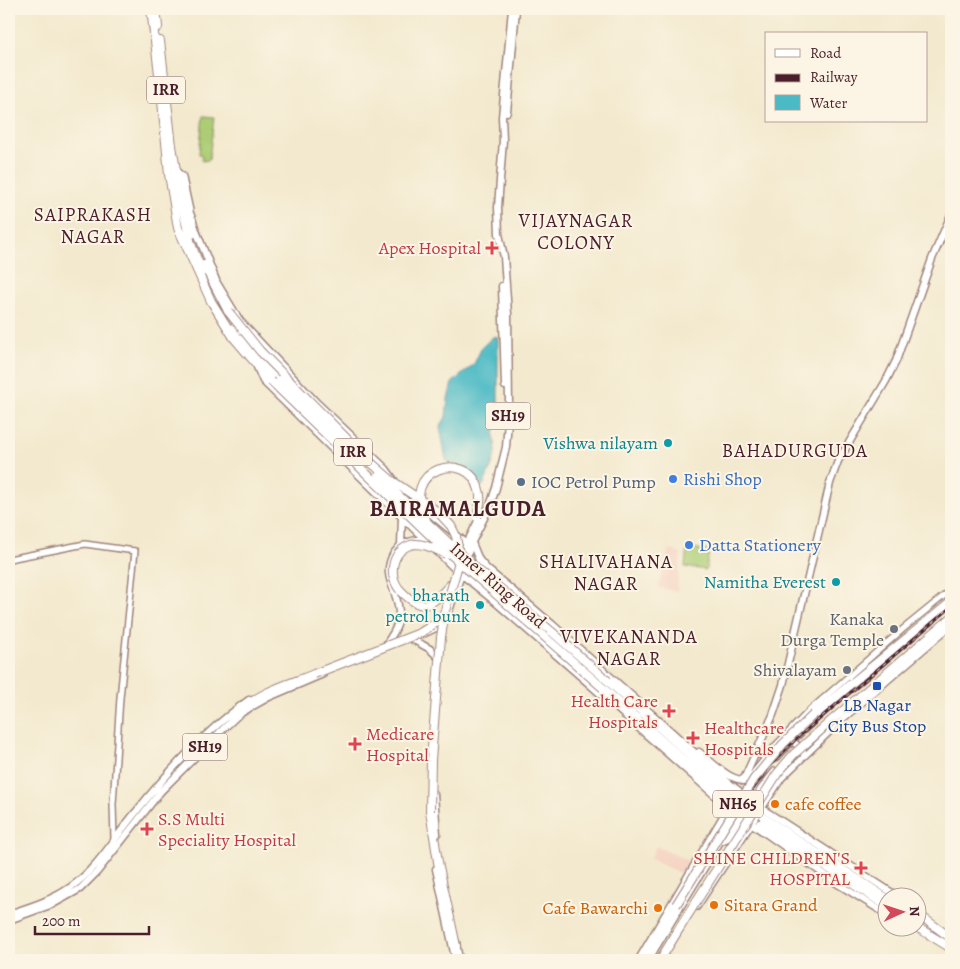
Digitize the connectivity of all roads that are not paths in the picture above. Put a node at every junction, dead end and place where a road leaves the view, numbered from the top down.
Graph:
1 (151, 9) edge
2 (156, 9) edge
3 (512, 9) edge
4 (516, 9) edge
5 (165, 103) junction
6 (503, 132) junction
7 (951, 215) edge
8 (188, 221) junction
9 (266, 350) junction
10 (256, 359) junction
11 (274, 379) junction
12 (498, 472) junction
13 (396, 483) junction
14 (381, 497) junction
15 (402, 517) junction
16 (476, 520) junction
17 (430, 526) junction
18 (448, 528) junction
19 (424, 538) junction
20 (469, 543) junction
21 (401, 545) junction
22 (9, 558) edge
23 (455, 559) junction
24 (454, 569) junction
25 (488, 571) junction
26 (460, 574) junction
27 (451, 584) junction
28 (475, 586) junction
29 (951, 590) edge
30 (457, 592) junction
31 (951, 602) edge
32 (951, 616) edge
33 (442, 619) junction
34 (951, 626) edge
35 (412, 639) junction
36 (388, 642) junction
37 (438, 657) junction
38 (882, 661) junction
39 (898, 664) junction
40 (896, 674) junction
41 (606, 685) junction
42 (612, 691) junction
43 (239, 714) junction
44 (636, 717) junction
45 (659, 723) junction
46 (641, 729) junction
47 (792, 741) junction
48 (779, 742) junction
49 (798, 747) junction
50 (785, 748) junction
51 (756, 751) junction
52 (804, 755) junction
53 (766, 758) junction
54 (775, 758) junction
55 (431, 764) junction
56 (769, 766) junction
57 (759, 779) junction
58 (746, 780) junction
59 (729, 799) junction
60 (750, 799) junction
61 (760, 808) junction
62 (739, 816) junction
63 (751, 824) junction
64 (717, 827) junction
65 (728, 833) junction
66 (114, 839) junction
67 (740, 840) junction
68 (704, 849) junction
69 (708, 862) junction
70 (724, 866) junction
71 (881, 886) edge
72 (878, 893) edge
73 (878, 900) edge
74 (878, 909) edge
75 (9, 914) edge
76 (9, 920) edge
77 (928, 921) edge
78 (928, 933) edge
79 (951, 938) edge
80 (456, 946) junction
81 (950, 946) edge
82 (458, 960) edge
83 (638, 960) edge
84 (643, 960) edge
85 (648, 960) edge
86 (658, 960) edge
87 (664, 960) edge

1 - 5 highway, Inner Ring Road / IRR
2 - 5 highway, Inner Ring Road / IRR
3 - 6 main road, SH19
4 - 6 main road, SH19
5 - 8 highway, Inner Ring Road / IRR
5 - 10 highway, Inner Ring Road / IRR
6 - 12 main road, SH19
7 - 51 main road
8 - 9 main road, Inner Ring Road
8 - 10 highway, IRR
8 - 33 highway, bridge
9 - 10 highway
9 - 13 main road, Inner Ring Road
10 - 11 highway
10 - 14 main road, Inner Ring Road
11 - 17 highway, IRR, bridge
11 - 23 highway, IRR, bridge
12 - 16 main road, SH19
12 - 20 main road, SH19
13 - 14 main road
13 - 18 main road, Inner Ring Road
14 - 15 main road, Inner Ring Road
15 - 19 main road, Inner Ring Road
15 - 21 main road
16 - 17 highway, bridge
16 - 20 main road, SH19
17 - 41 highway, IRR, bridge
18 - 19 main road
18 - 20 main road, Inner Ring Road
19 - 21 main road
19 - 24 main road, Inner Ring Road
20 - 24 main road, SH19
20 - 25 main road
20 - 26 main road, SH19
21 - 36 main road
22 - 66 street
23 - 27 highway, bridge
23 - 41 highway, IRR, bridge
24 - 26 main road, Inner Ring Road / IRR
24 - 27 main road, SH19
25 - 28 main road
25 - 41 main road
26 - 28 main road, Inner Ring Road / IRR
26 - 30 main road, SH19
27 - 33 main road, SH19
28 - 30 main road
28 - 41 main road, Inner Ring Road / IRR
29 - 48 street
30 - 33 main road, SH19
31 - 38 highway, NH65
32 - 39 highway, NH65
32 - 49 main road
33 - 35 main road, SH19
33 - 36 main road, SH19
33 - 37 main road
33 - 43 highway, bridge
33 - 55 main road
33 - 80 highway, bridge
34 - 40 street
35 - 37 main road
35 - 43 main road, SH19
36 - 66 main road, SH19
37 - 55 main road
38 - 47 main road, NH65
38 - 84 highway, NH65, bridge
39 - 40 highway
39 - 86 highway, NH65, bridge
40 - 52 street
41 - 42 highway, IRR
41 - 42 highway
41 - 45 main road, IRR
41 - 46 main road, Inner Ring Road / IRR
42 - 44 highway, IRR
42 - 45 highway, IRR
43 - 76 main road, SH19
44 - 46 highway
44 - 59 highway, IRR
45 - 58 main road
45 - 59 highway, IRR
45 - 60 main road, IRR
46 - 59 main road, Inner Ring Road / IRR
47 - 49 main road
47 - 50 main road, NH65
48 - 50 main road
48 - 53 street
49 - 52 main road
49 - 60 main road
50 - 54 main road, NH65
51 - 53 main road
51 - 58 main road
52 - 61 street
53 - 54 main road
53 - 56 main road
53 - 58 street
54 - 56 main road, NH65
55 - 80 main road
55 - 82 main road
56 - 57 main road, NH65
57 - 58 main road
57 - 60 main road, NH65
59 - 62 main road, Inner Ring Road / IRR
59 - 64 street
60 - 61 main road, IRR
60 - 62 main road, NH65
61 - 63 street
61 - 71 main road, IRR
62 - 63 main road, Inner Ring Road / IRR
62 - 65 main road
63 - 67 street
63 - 74 main road, Inner Ring Road / IRR
64 - 65 main road
64 - 68 street
65 - 67 main road
65 - 69 main road
66 - 75 main road, SH19
67 - 70 street
68 - 69 main road
68 - 83 street
69 - 85 main road
70 - 86 main road
70 - 87 street
72 - 73 highway
77 - 79 highway
78 - 81 highway
80 - 82 main road

